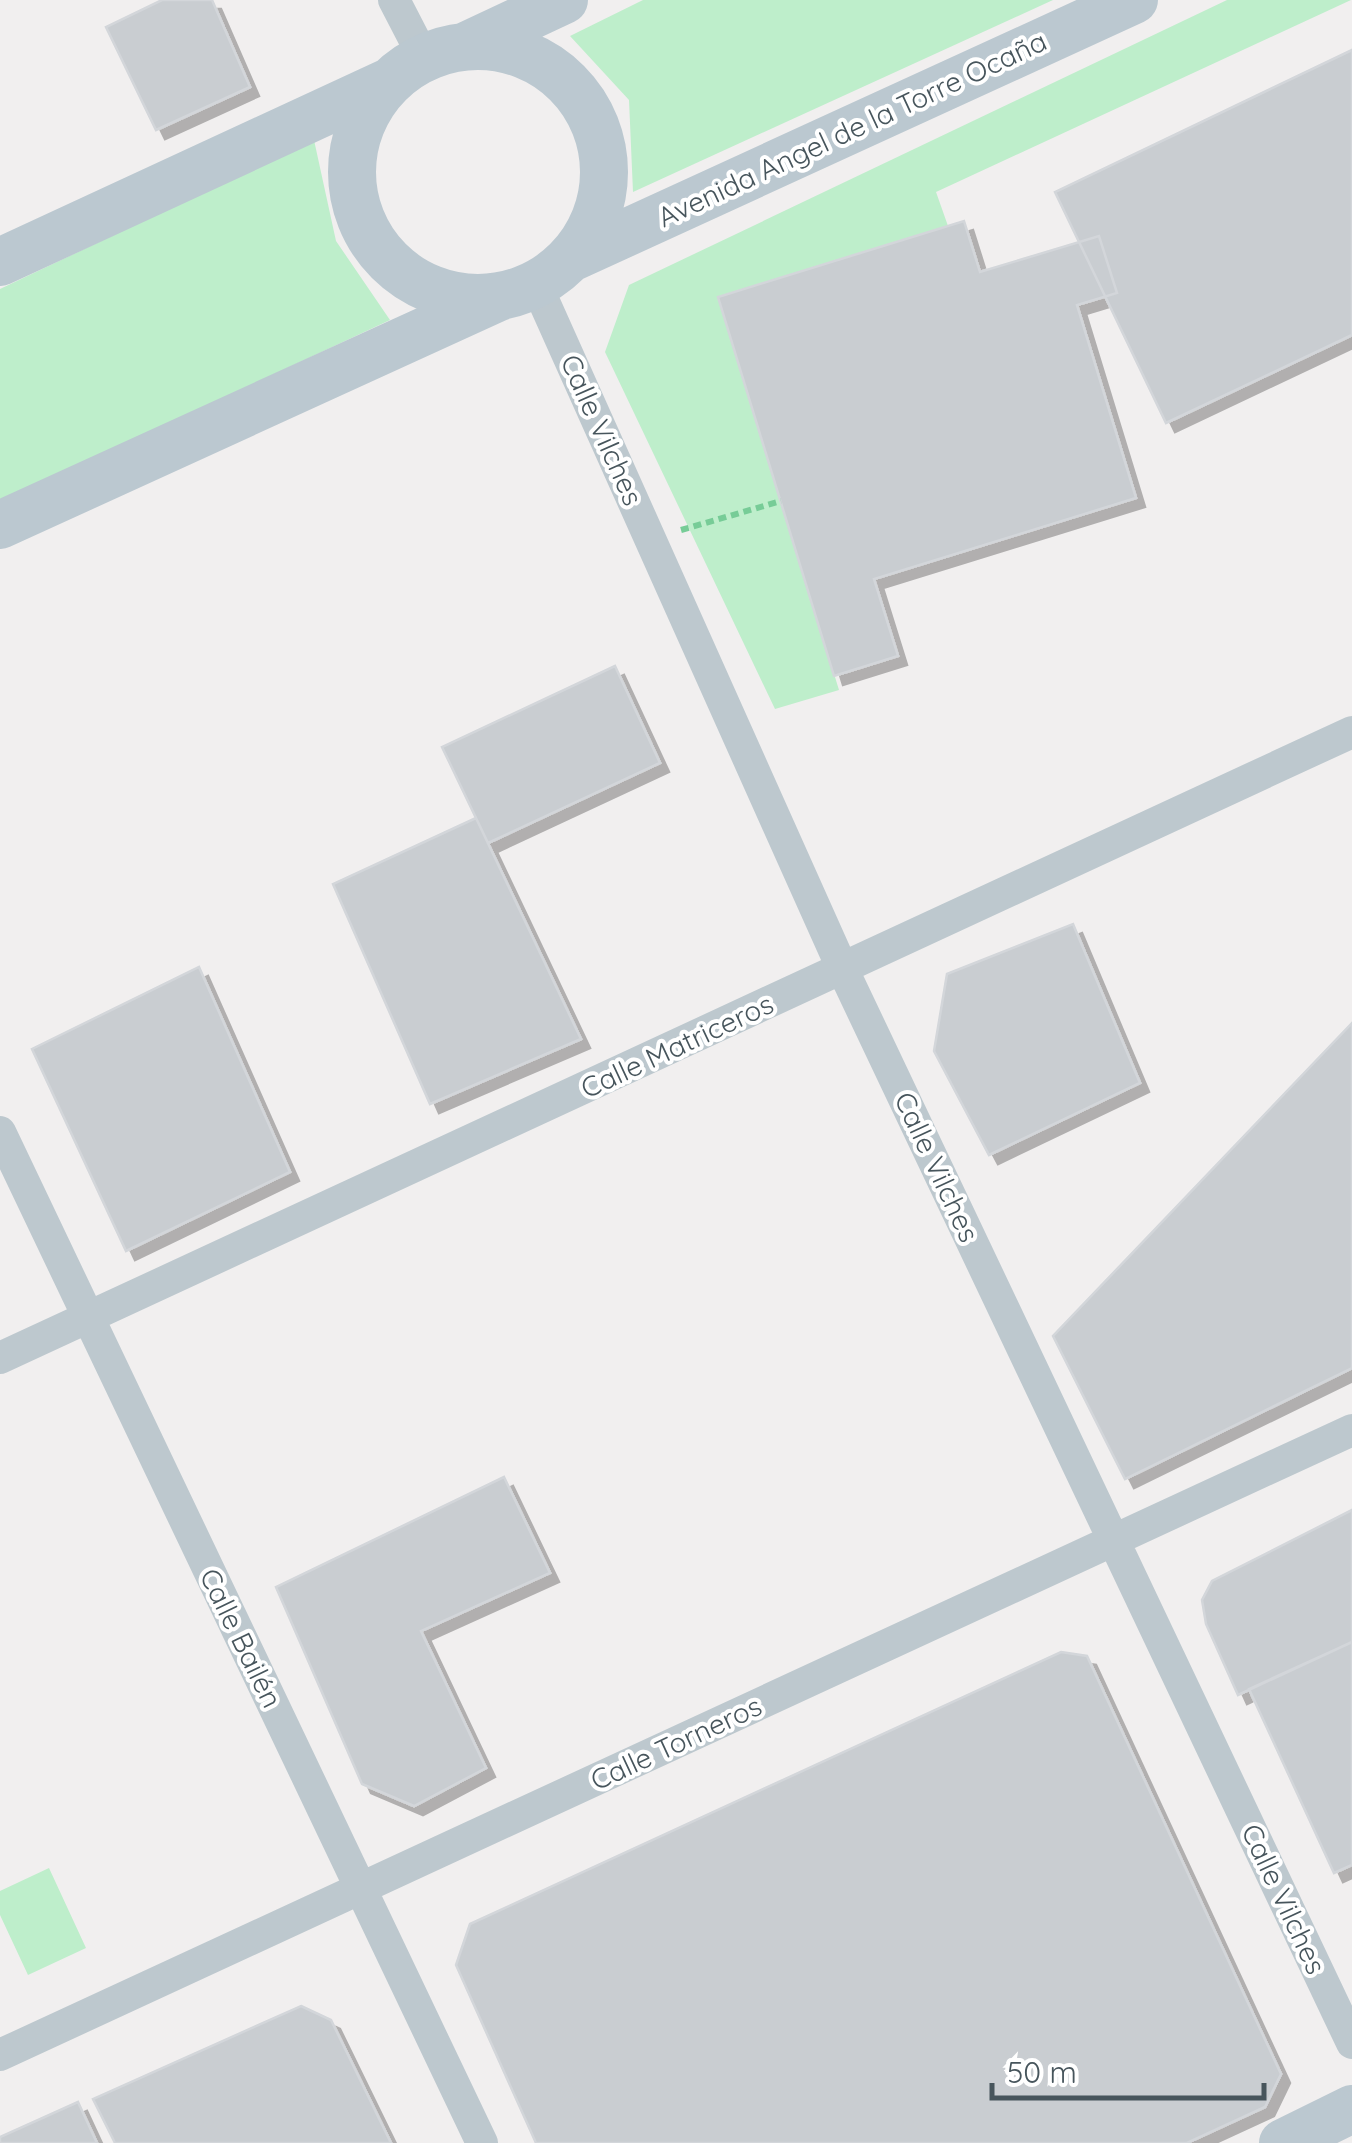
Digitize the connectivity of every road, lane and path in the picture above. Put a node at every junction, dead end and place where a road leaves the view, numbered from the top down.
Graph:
1 (394, 0) edge
2 (564, 0) edge
3 (1134, 0) edge
4 (427, 62) junction
5 (0, 262) edge
6 (535, 280) junction
7 (781, 501) dead end
8 (0, 525) edge
9 (650, 539) junction
10 (1352, 732) edge
11 (843, 970) junction
12 (0, 1132) edge
13 (87, 1318) junction
14 (0, 1358) edge
15 (1352, 1430) edge
16 (1114, 1539) junction
17 (362, 1890) junction
18 (1352, 2044) edge
19 (0, 2054) edge
20 (1352, 2110) edge
21 (482, 2143) edge
22 (1282, 2143) edge

1 - 4 street
2 - 4 street
3 - 6 street, Avenida Angel de la Torre Ocaña
4 - 5 street
4 - 6 street
4 - 6 street
6 - 8 street, Avenida Angel de la Torre Ocaña
6 - 9 street, Calle Vilches
7 - 9 path
9 - 11 street, Calle Vilches
10 - 11 street, Calle Matriceros
11 - 13 street, Calle Matriceros
11 - 16 street, Calle Vilches
12 - 13 street, Calle Bailén
13 - 14 street, Calle Matriceros
13 - 17 street, Calle Bailén
15 - 16 street, Calle Torneros
16 - 17 street, Calle Torneros
16 - 18 street, Calle Vilches
17 - 19 street, Calle Torneros
17 - 21 street, Calle Bailén
20 - 22 street

